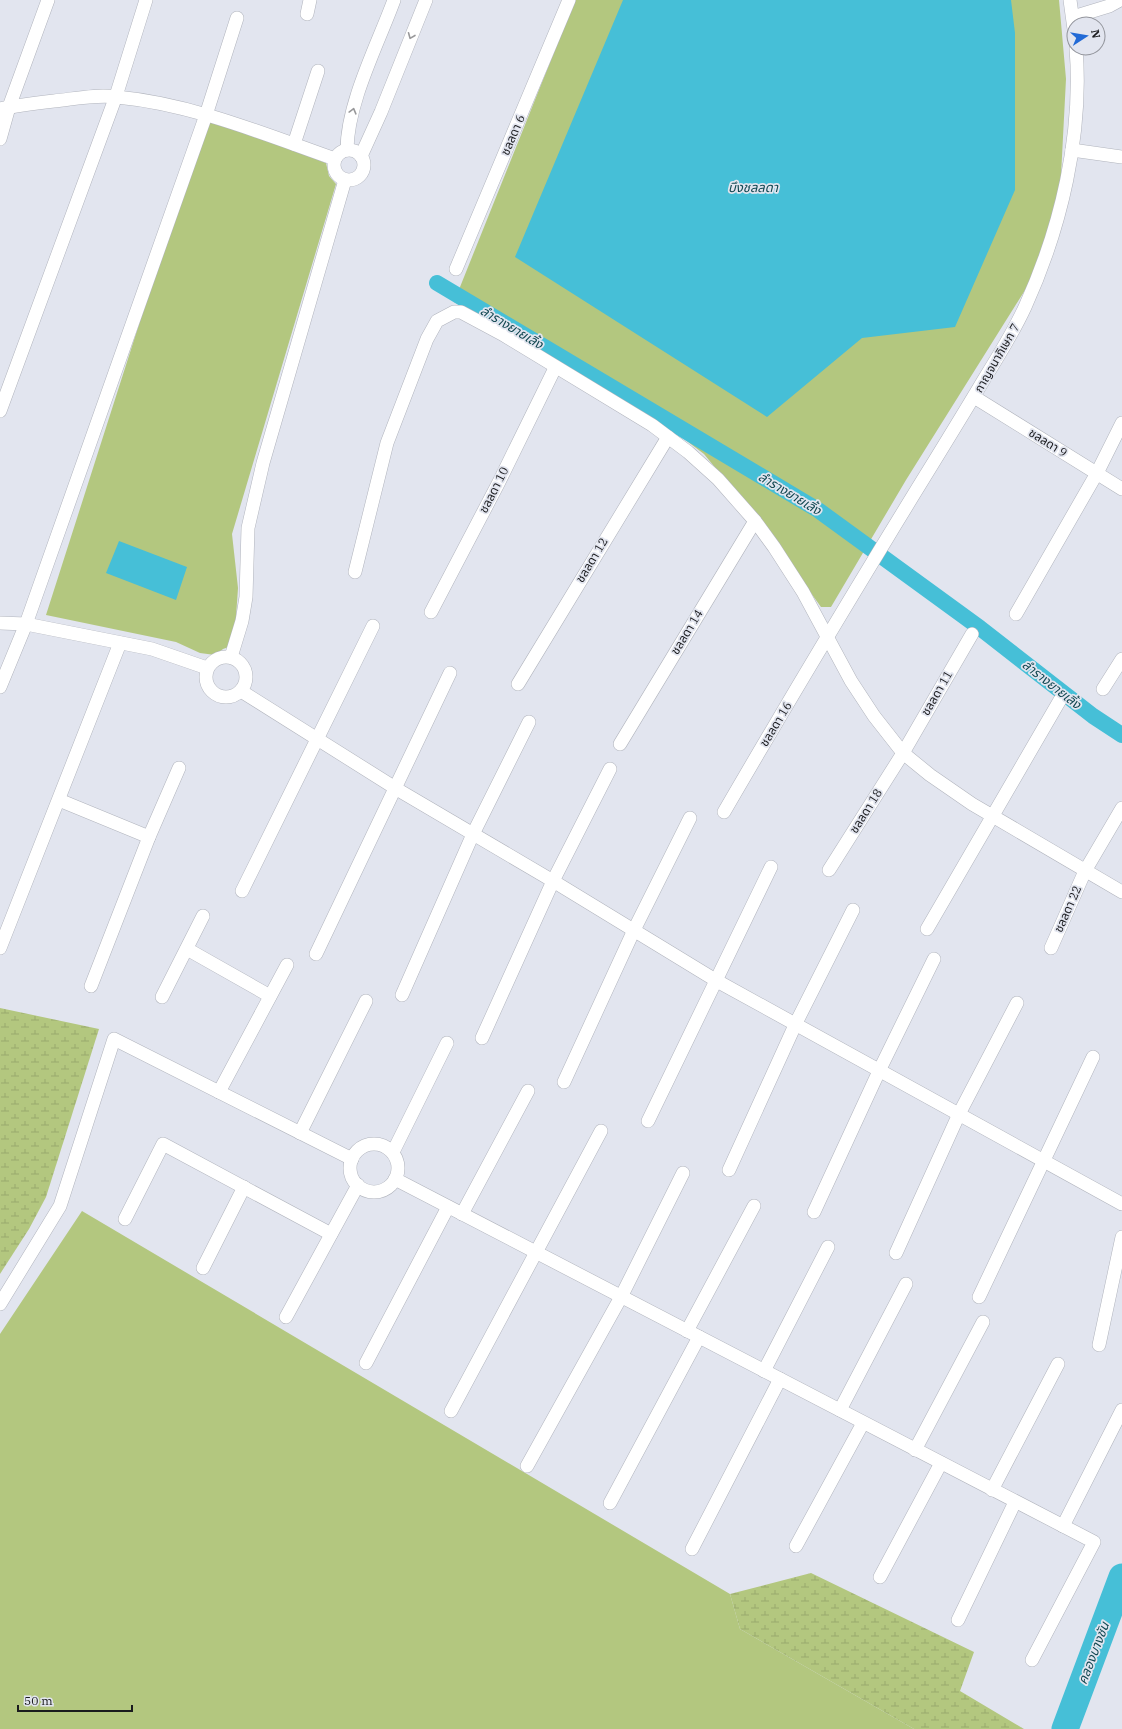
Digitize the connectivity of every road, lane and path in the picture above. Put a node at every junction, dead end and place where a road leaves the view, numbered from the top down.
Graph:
1 (48, 0) edge
2 (146, 0) edge
3 (310, 0) edge
4 (394, 0) edge
5 (426, 0) edge
6 (569, 0) edge
7 (1070, 0) edge
8 (1120, 0) edge
9 (307, 14) dead end
10 (1073, 16) edge
11 (1089, 16) edge
12 (237, 18) dead end
13 (1076, 56) edge
14 (318, 71) dead end
15 (116, 96) junction
16 (4, 108) edge
17 (206, 115) junction
18 (0, 139) edge
19 (294, 144) junction
20 (347, 150) junction
21 (1072, 150) junction
22 (361, 156) junction
23 (1122, 157) edge
24 (335, 159) junction
25 (345, 180) junction
26 (456, 269) dead end
27 (555, 368) junction
28 (974, 397) junction
29 (0, 411) edge
30 (1122, 423) edge
31 (668, 437) junction
32 (1097, 473) junction
33 (1122, 489) edge
34 (755, 520) junction
35 (355, 572) dead end
36 (430, 612) dead end
37 (1016, 614) dead end
38 (0, 623) edge
39 (26, 624) junction
40 (373, 626) dead end
41 (972, 634) dead end
42 (828, 635) junction
43 (120, 643) junction
44 (231, 657) junction
45 (1122, 659) edge
46 (207, 668) junction
47 (450, 673) dead end
48 (518, 684) dead end
49 (0, 687) edge
50 (1104, 689) dead end
51 (241, 691) junction
52 (1060, 700) dead end
53 (529, 722) dead end
54 (317, 739) junction
55 (620, 744) dead end
56 (903, 753) junction
57 (178, 768) dead end
58 (610, 769) dead end
59 (394, 787) junction
60 (59, 800) junction
61 (1122, 808) edge
62 (724, 812) dead end
63 (993, 816) junction
64 (690, 818) dead end
65 (473, 834) junction
66 (150, 837) junction
67 (771, 867) dead end
68 (829, 870) dead end
69 (1085, 871) junction
70 (553, 881) junction
71 (242, 891) dead end
72 (1122, 892) edge
73 (853, 910) dead end
74 (203, 916) dead end
75 (927, 929) dead end
76 (634, 930) junction
77 (0, 948) edge
78 (1051, 948) dead end
79 (187, 949) junction
80 (316, 954) dead end
81 (934, 959) dead end
82 (287, 965) dead end
83 (717, 981) junction
84 (91, 986) dead end
85 (402, 995) dead end
86 (270, 996) junction
87 (162, 997) dead end
88 (366, 1001) dead end
89 (1017, 1003) dead end
90 (796, 1023) junction
91 (482, 1038) dead end
92 (447, 1043) dead end
93 (1093, 1057) dead end
94 (880, 1069) junction
95 (564, 1082) dead end
96 (528, 1091) dead end
97 (219, 1092) junction
98 (959, 1114) junction
99 (648, 1120) dead end
100 (601, 1131) dead end
101 (300, 1133) junction
102 (393, 1152) junction
103 (352, 1160) junction
104 (1043, 1160) junction
105 (729, 1170) dead end
106 (682, 1173) dead end
107 (395, 1180) junction
108 (358, 1185) junction
109 (244, 1187) junction
110 (1122, 1204) edge
111 (754, 1206) dead end
112 (448, 1207) junction
113 (814, 1212) dead end
114 (462, 1214) junction
115 (124, 1219) dead end
116 (331, 1234) junction
117 (1122, 1237) edge
118 (828, 1247) dead end
119 (536, 1253) junction
120 (896, 1253) dead end
121 (203, 1268) dead end
122 (906, 1284) dead end
123 (621, 1297) junction
124 (979, 1297) dead end
125 (0, 1304) edge
126 (286, 1316) dead end
127 (983, 1322) dead end
128 (693, 1334) junction
129 (1100, 1345) dead end
130 (366, 1363) dead end
131 (1058, 1364) dead end
132 (764, 1371) junction
133 (780, 1379) junction
134 (840, 1410) junction
135 (1122, 1410) edge
136 (450, 1411) dead end
137 (863, 1423) junction
138 (916, 1450) junction
139 (941, 1463) junction
140 (527, 1466) dead end
141 (992, 1490) junction
142 (1015, 1502) junction
143 (610, 1503) dead end
144 (1063, 1526) junction
145 (796, 1546) dead end
146 (692, 1549) dead end
147 (880, 1577) dead end
148 (958, 1620) dead end
149 (1032, 1660) dead end

1 - 16 street
2 - 15 street
3 - 9 street
20 -> 4 street
5 -> 22 street
6 - 26 street, ชลลดา 6
7 - 10 street
8 - 11 street
12 - 17 street
13 - 21 street, กาญจนาภิเษก 7
14 - 19 street
15 - 16 street
15 - 17 street
15 - 29 street
16 - 18 street
17 - 19 street
17 - 39 street
19 - 24 street
20 - 22 street
20 - 24 street
21 - 23 street
21 - 28 street, กาญจนาภิเษก 7
22 - 25 street
24 - 25 street
25 - 44 street
27 - 31 street
27 - 35 street
27 - 36 street, ชลลดา 10
28 - 32 street, ชลลดา 9
28 - 42 street, กาญจนาภิเษก 7
30 - 32 street
31 - 34 street
31 - 48 street, ชลลดา 12
32 - 33 street, ชลลดา 9
32 - 37 street
34 - 42 street
34 - 55 street, ชลลดา 14
38 - 39 street
39 - 43 street
39 - 49 street
40 - 54 street
41 - 56 street, ชลลดา 11
42 - 56 street
42 - 62 street, ชลลดา 16
43 - 46 street
43 - 60 street
44 - 46 street
44 - 51 street
45 - 50 street
46 - 51 street
47 - 59 street
51 - 54 street
52 - 63 street
53 - 65 street
54 - 59 street
54 - 71 street
56 - 63 street
56 - 68 street, ชลลดา 18
57 - 66 street
58 - 70 street
59 - 65 street
59 - 80 street
60 - 66 street
60 - 77 street
61 - 69 street, ชลลดา 22
63 - 69 street
63 - 75 street
64 - 76 street
65 - 70 street
65 - 85 street
66 - 84 street
67 - 83 street
69 - 72 street
69 - 78 street, ชลลดา 22
70 - 76 street
70 - 91 street
73 - 90 street
74 - 79 street
76 - 83 street
76 - 95 street
79 - 86 street
79 - 87 street
81 - 94 street
82 - 86 street
83 - 90 street
83 - 99 street
86 - 97 street
88 - 101 street
89 - 98 street
90 - 94 street
90 - 105 street
92 - 102 street
93 - 104 street
94 - 98 street
94 - 113 street
96 - 114 street
97 - 101 street
97 - 125 street
98 - 104 street
98 - 120 street
100 - 119 street
101 - 103 street
102 - 103 street
102 - 107 street
103 - 108 street
104 - 110 street
104 - 124 street
106 - 123 street
107 - 108 street
107 - 112 street
108 - 116 street
109 - 115 street
109 - 116 street
109 - 121 street
111 - 128 street
112 - 114 street
112 - 130 street
114 - 119 street
116 - 126 street
117 - 129 street
118 - 132 street
119 - 123 street
119 - 136 street
122 - 134 street
123 - 128 street
123 - 140 street
127 - 138 street
128 - 132 street
128 - 143 street
131 - 141 street
132 - 133 street
133 - 134 street
133 - 146 street
134 - 137 street
135 - 144 street
137 - 138 street
137 - 145 street
138 - 139 street
139 - 141 street
139 - 147 street
141 - 142 street
142 - 144 street
142 - 148 street
144 - 149 street

